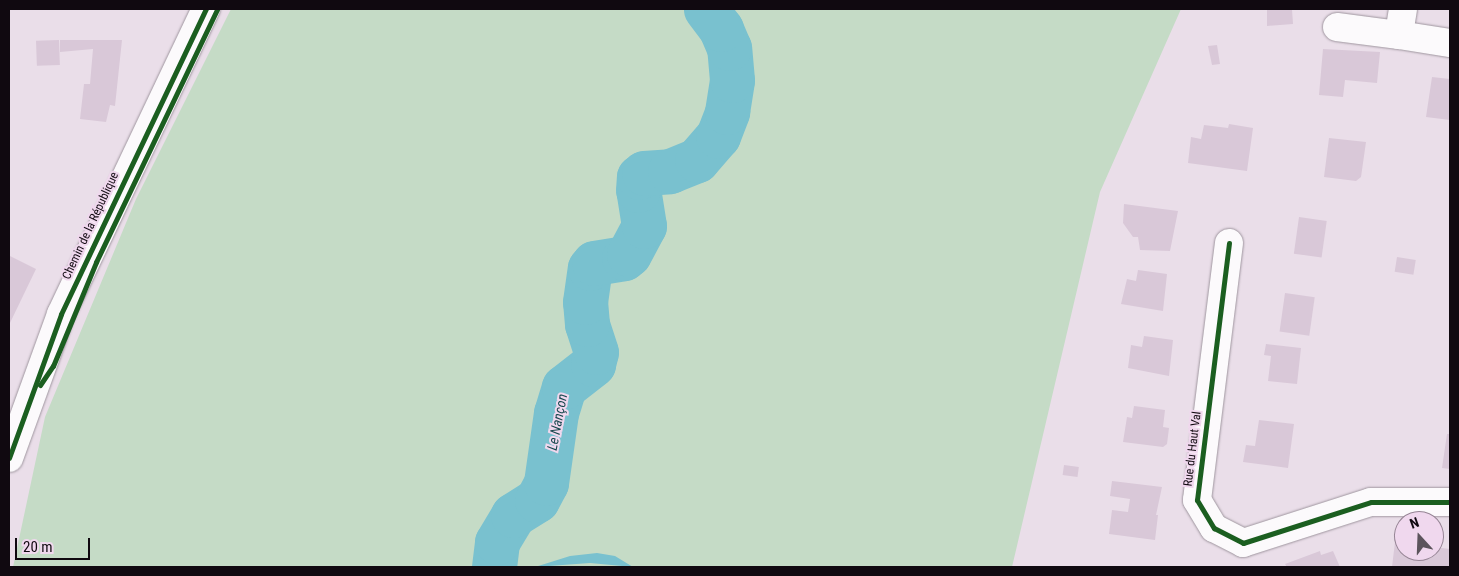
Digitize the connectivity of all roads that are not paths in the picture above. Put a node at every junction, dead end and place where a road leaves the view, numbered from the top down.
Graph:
1 (206, 9) edge
2 (1401, 22) edge
3 (1337, 27) dead end
4 (1450, 43) edge
5 (1229, 242) dead end
6 (9, 458) edge
7 (1450, 502) edge

1 - 6 street, Chemin de la République
2 - 3 street
2 - 4 street
5 - 7 street, Rue du Haut Val

